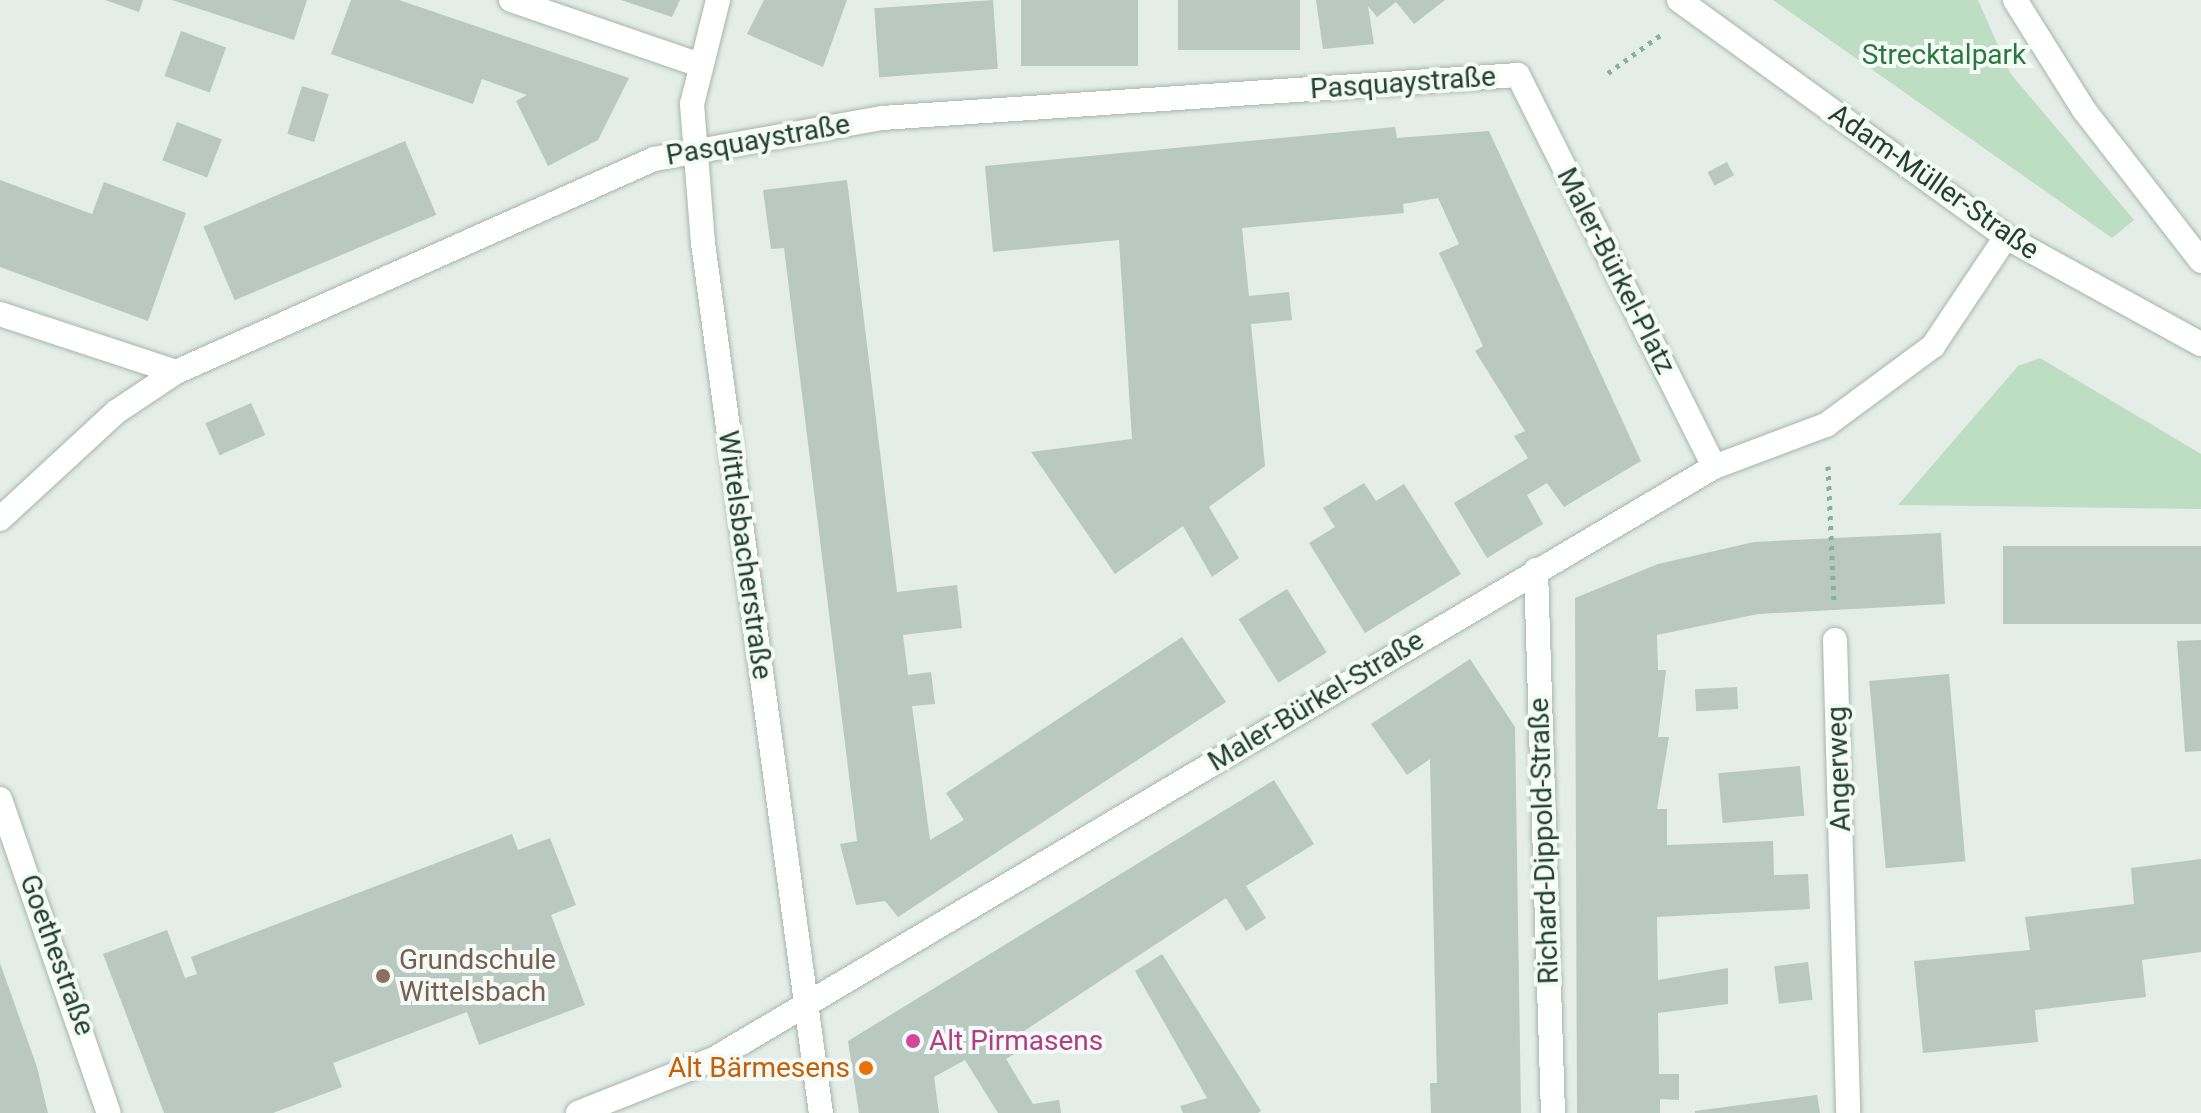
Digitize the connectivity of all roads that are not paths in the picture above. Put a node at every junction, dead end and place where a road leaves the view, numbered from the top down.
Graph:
1 (511, 0) edge
2 (718, 0) edge
3 (2015, 0) edge
4 (1686, 5) edge
5 (697, 64) junction
6 (1518, 75) joint
7 (694, 147) junction
8 (2006, 237) junction
9 (2201, 261) edge
10 (0, 314) edge
11 (2201, 344) edge
12 (176, 372) junction
13 (1714, 467) junction
14 (0, 519) edge
15 (1536, 570) junction
16 (1835, 640) road end
17 (0, 799) edge
18 (805, 1007) junction
19 (109, 1113) edge
20 (578, 1113) edge
21 (821, 1113) edge
22 (1553, 1113) edge
23 (1848, 1113) edge

1 - 5 street
2 - 5 street, Wittelsbacherstraße
3 - 9 street
4 - 8 street, Adam-Müller-Straße
5 - 7 street, Wittelsbacherstraße
6 - 7 street, Pasquaystraße
6 - 13 street, Maler-Bürkel-Platz
7 - 12 street, Pasquaystraße
7 - 18 street, Wittelsbacherstraße
8 - 11 street, Adam-Müller-Straße
8 - 13 street, Maler-Bürkel-Straße
10 - 12 street
12 - 14 street, Pasquaystraße
13 - 15 street, Maler-Bürkel-Straße
15 - 18 street, Maler-Bürkel-Straße
15 - 22 street, Richard-Dippold-Straße
16 - 23 street, Angerweg
17 - 19 street, Goethestraße
18 - 20 street, Maler-Bürkel-Straße
18 - 21 street, Wittelsbacherstraße

